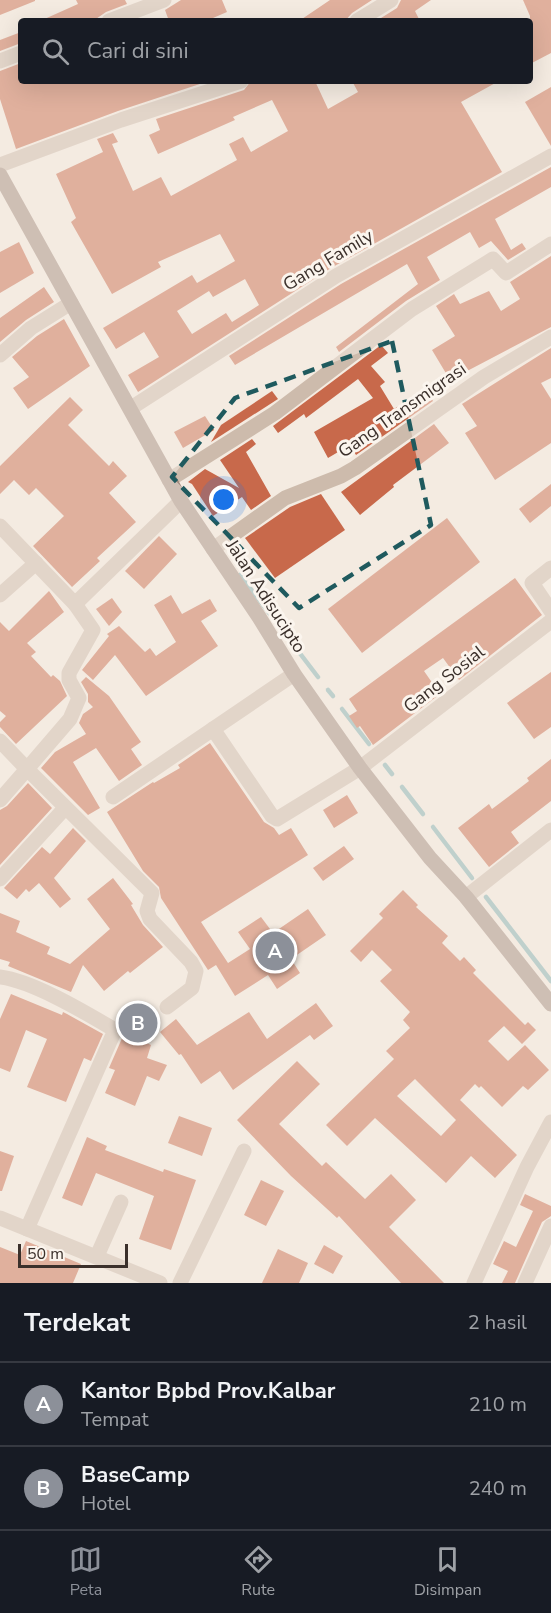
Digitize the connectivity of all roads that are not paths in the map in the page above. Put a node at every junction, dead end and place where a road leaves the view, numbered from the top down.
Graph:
1 (164, 0) edge
2 (391, 0) edge
3 (117, 18) edge
4 (362, 18) edge
5 (18, 54) edge
6 (0, 61) edge
7 (232, 84) edge
8 (551, 156) edge
9 (0, 165) edge
10 (0, 175) edge
11 (551, 244) edge
12 (71, 303) junction
13 (551, 337) edge
14 (0, 355) edge
15 (131, 408) junction
16 (169, 480) junction
17 (181, 501) junction
18 (0, 526) edge
19 (213, 549) junction
20 (36, 563) junction
21 (551, 568) edge
22 (0, 595) edge
23 (75, 604) junction
24 (551, 611) edge
25 (551, 621) edge
26 (294, 674) junction
27 (213, 729) junction
28 (0, 741) edge
29 (360, 768) junction
30 (27, 769) junction
31 (113, 797) dead end
32 (0, 800) edge
33 (65, 808) junction
34 (551, 830) edge
35 (0, 879) edge
36 (466, 897) junction
37 (0, 977) edge
38 (551, 1004) edge
39 (167, 1007) dead end
40 (551, 1122) edge
41 (244, 1151) dead end
42 (121, 1202) dead end
43 (0, 1218) edge
44 (551, 1226) edge
45 (27, 1229) junction
46 (97, 1256) junction
47 (160, 1283) edge
48 (180, 1283) edge
49 (474, 1283) edge
50 (525, 1283) edge

1 - 3 street
2 - 4 street
5 - 6 street
7 - 9 street
8 - 15 street, Gang Family
10 - 12 main road, Jalan Adisucipto
11 - 16 street
12 - 14 street
12 - 15 main road, Jalan Adisucipto
13 - 19 street, Gang Transmigrasi
15 - 16 main road, Jalan Adisucipto
16 - 17 main road, Jalan Adisucipto
17 - 19 main road, Jalan Adisucipto
17 - 23 street
18 - 20 street
19 - 26 main road, Jalan Adisucipto
20 - 22 street
20 - 23 street
21 - 24 street
23 - 30 street
25 - 29 street, Gang Sosial
26 - 27 street
26 - 29 main road, Jalan Adisucipto
27 - 29 street, Gang Sosial
27 - 31 street
28 - 30 street
29 - 36 main road, Jalan Adisucipto
30 - 32 street
30 - 33 street
33 - 35 street
33 - 39 street
34 - 36 street
36 - 38 main road, Jalan Adisucipto
37 - 45 street
40 - 49 street
41 - 48 street
42 - 46 street
43 - 45 street
44 - 50 street
45 - 46 street
46 - 47 street

